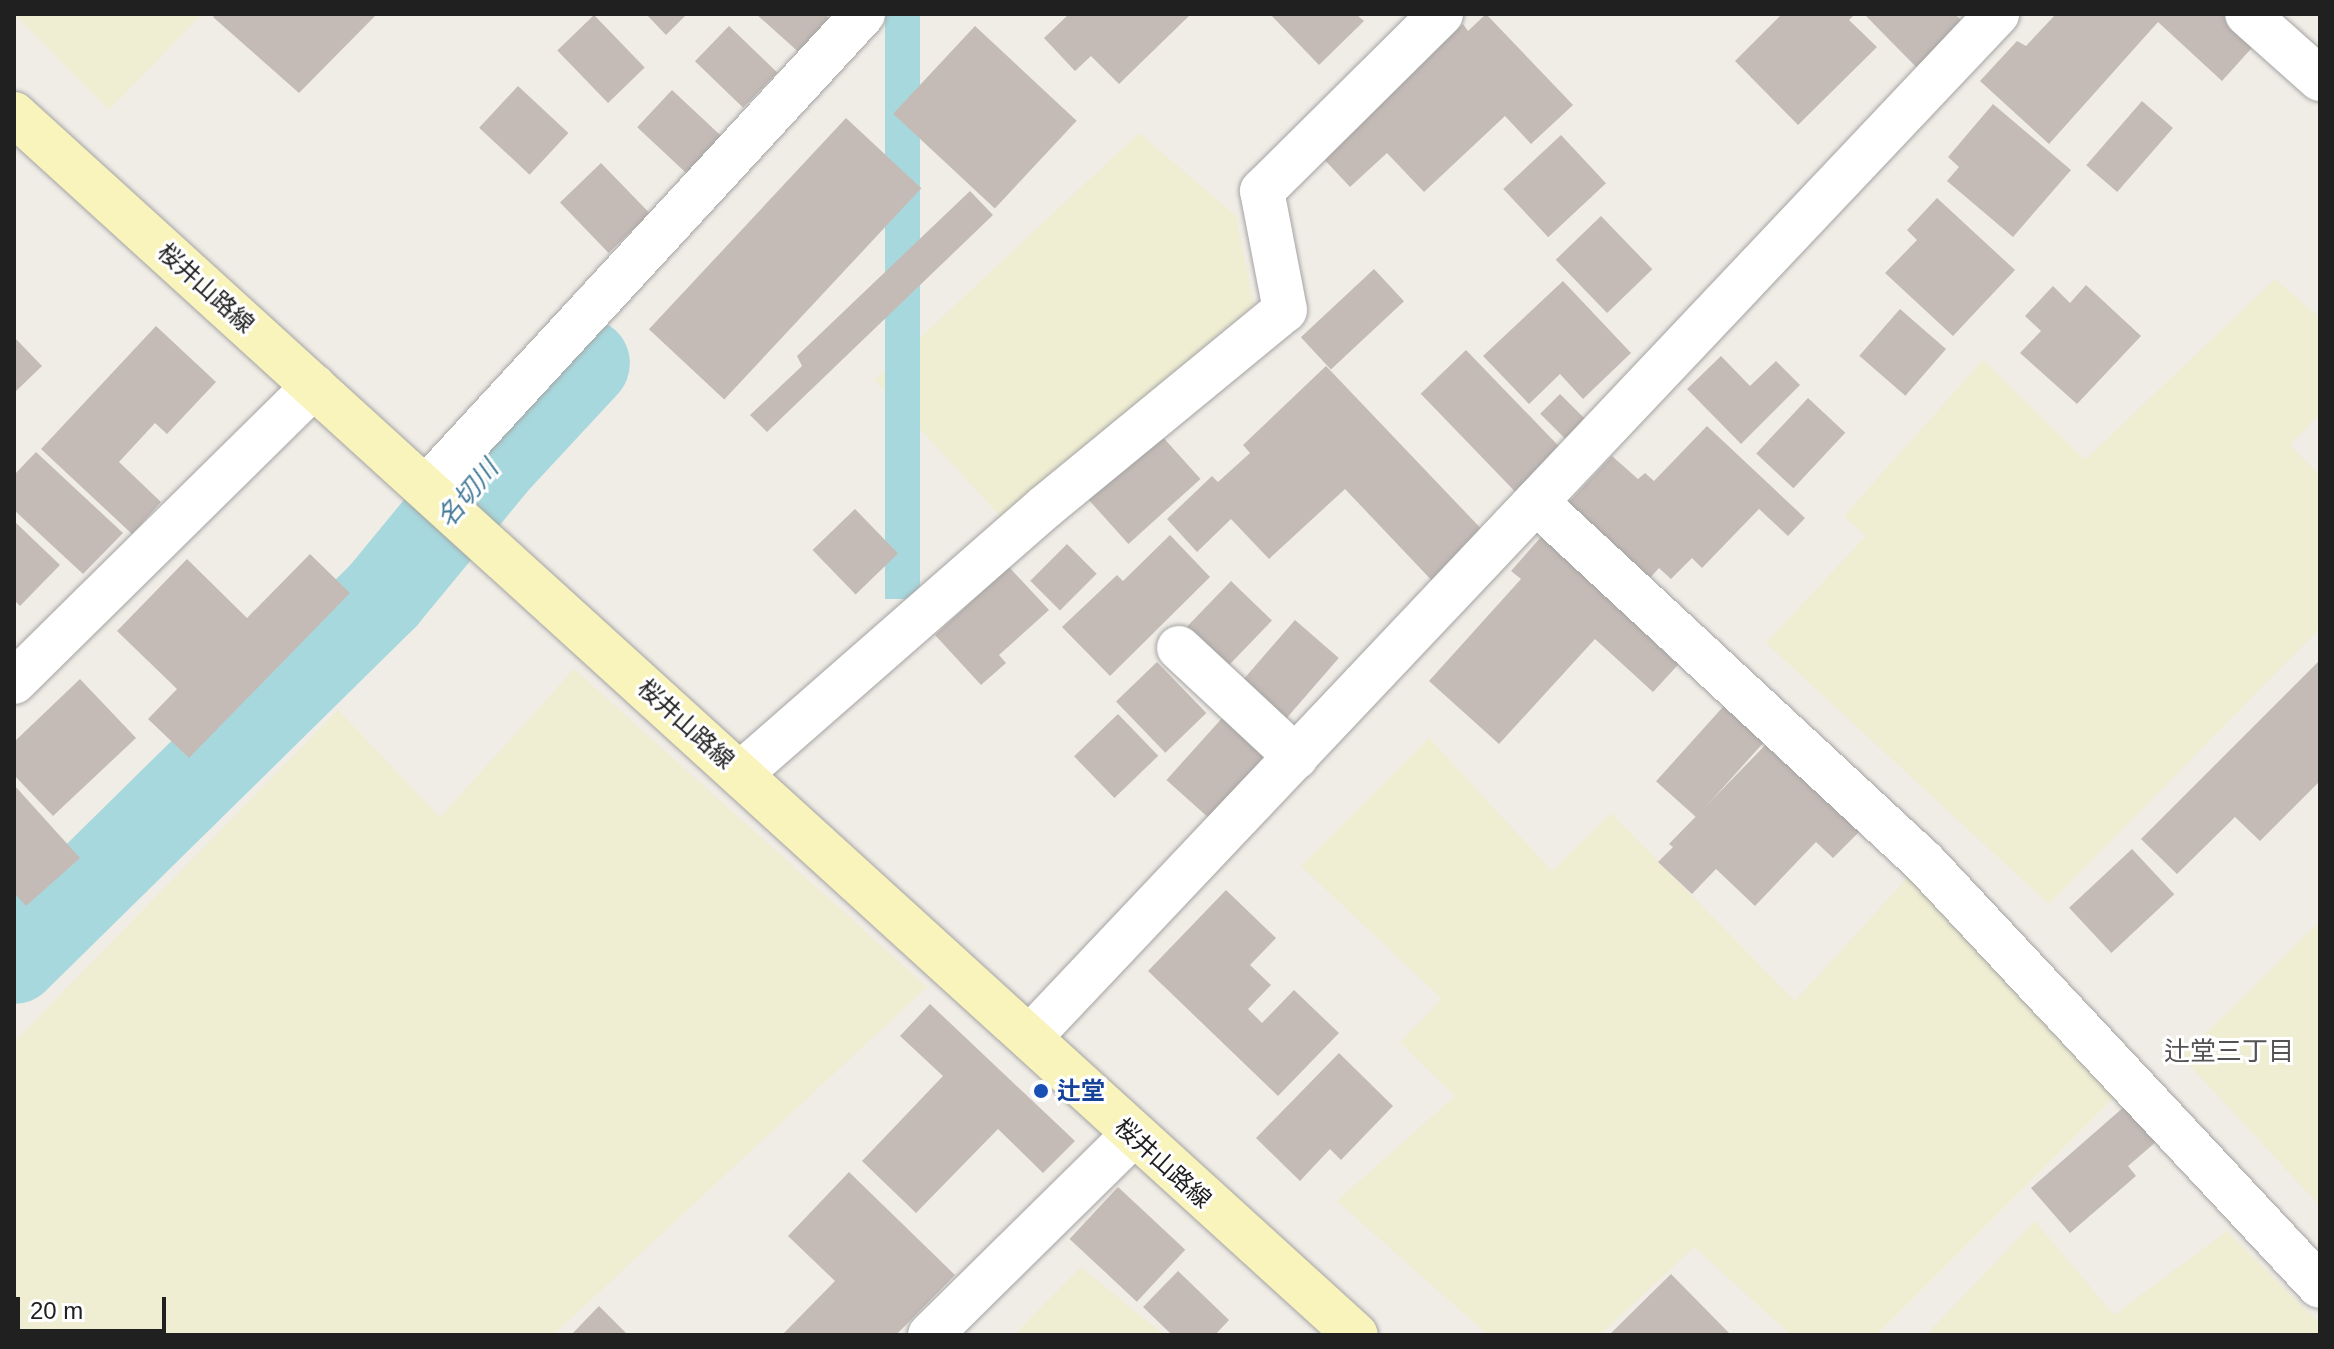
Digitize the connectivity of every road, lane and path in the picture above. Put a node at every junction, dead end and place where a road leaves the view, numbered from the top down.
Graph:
1 (863, 14) edge
2 (1441, 14) edge
3 (1997, 14) edge
4 (2247, 14) edge
5 (2320, 79) edge
6 (14, 114) edge
7 (314, 386) junction
8 (426, 488) junction
9 (1536, 502) junction
10 (1179, 648) dead end
11 (14, 682) edge
12 (1296, 757) junction
13 (740, 774) junction
14 (1030, 1037) junction
15 (1132, 1136) junction
16 (2320, 1286) edge
17 (930, 1335) edge
18 (1356, 1335) edge

1 - 8 street
2 - 13 street
3 - 9 street
4 - 5 street
6 - 7 main road, 桜井山路線
7 - 8 main road, 桜井山路線
7 - 11 street
8 - 13 main road, 桜井山路線
9 - 12 street
9 - 16 street
10 - 12 street
12 - 14 street
13 - 14 main road, 桜井山路線
14 - 15 main road, 桜井山路線
15 - 17 street
15 - 18 main road, 桜井山路線

